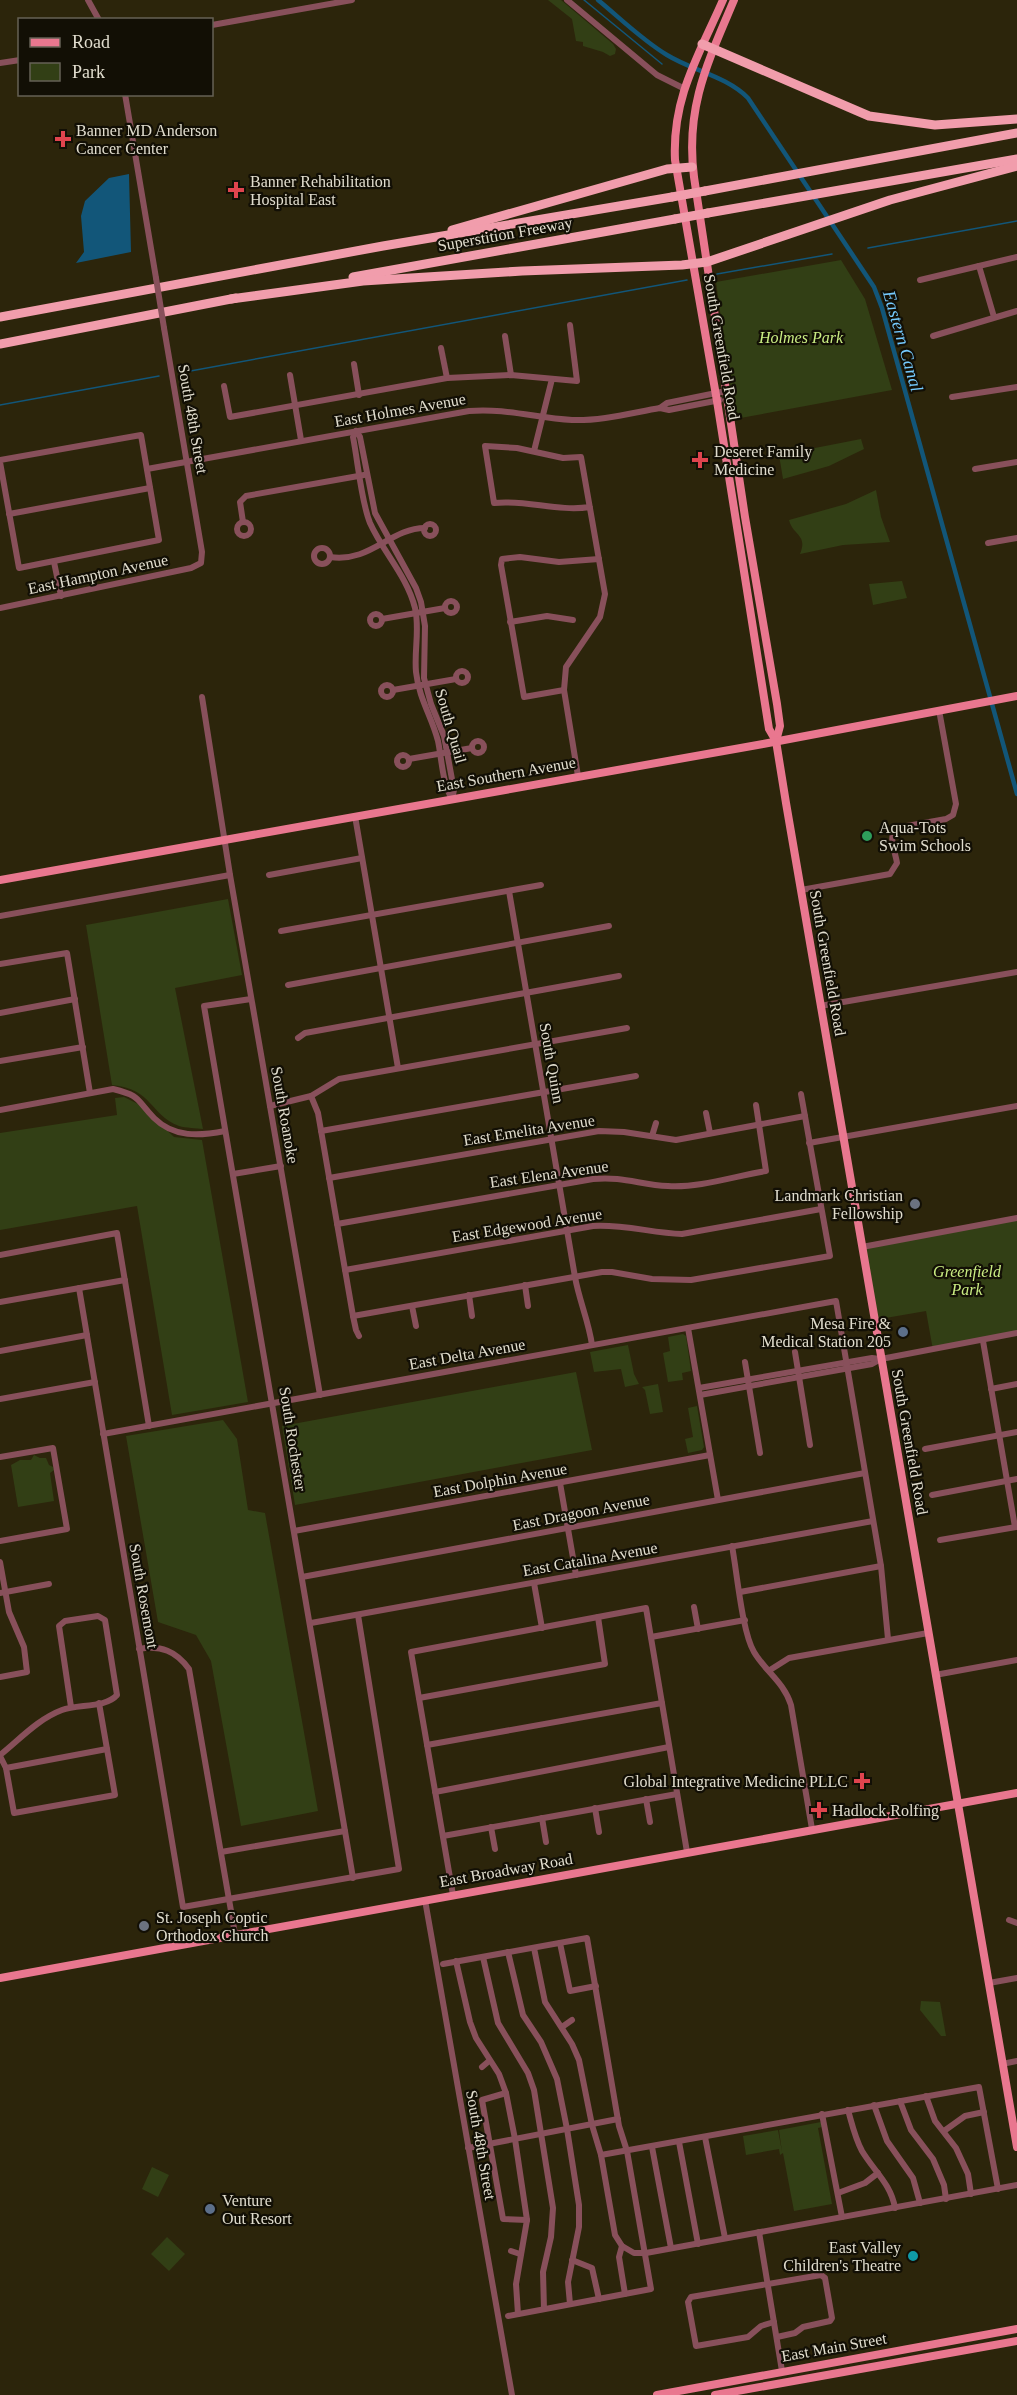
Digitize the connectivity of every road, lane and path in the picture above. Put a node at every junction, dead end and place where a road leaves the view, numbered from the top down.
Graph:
1 (88, 0) edge
2 (352, 0) edge
3 (567, 0) edge
4 (723, 0) edge
5 (734, 0) edge
6 (98, 18) edge
7 (213, 25) edge
8 (702, 44) junction
9 (714, 49) junction
10 (18, 60) edge
11 (0, 63) edge
12 (683, 88) junction
13 (125, 96) edge
14 (1017, 119) edge
15 (1017, 133) edge
16 (1017, 159) edge
17 (1017, 166) edge
18 (692, 167) junction
19 (676, 168) junction
20 (383, 246) junction
21 (1017, 257) edge
22 (707, 262) junction
23 (692, 264) junction
24 (979, 266) junction
25 (920, 280) dead end
26 (231, 299) junction
27 (1017, 311) edge
28 (0, 315) edge
29 (994, 317) junction
30 (570, 325) dead end
31 (505, 336) dead end
32 (933, 336) dead end
33 (0, 344) edge
34 (441, 348) dead end
35 (354, 364) dead end
36 (290, 375) dead end
37 (511, 375) junction
38 (447, 378) junction
39 (552, 379) junction
40 (224, 386) dead end
41 (1017, 387) edge
42 (359, 395) junction
43 (726, 395) junction
44 (716, 397) junction
45 (952, 397) dead end
46 (296, 407) junction
47 (543, 416) junction
48 (356, 430) junction
49 (301, 441) junction
50 (534, 452) junction
51 (0, 461) edge
52 (1017, 462) edge
53 (187, 463) junction
54 (147, 469) junction
55 (975, 469) dead end
56 (364, 475) junction
57 (1, 477) edge
58 (150, 488) junction
59 (590, 507) junction
60 (9, 514) junction
61 (243, 522) dead end
62 (425, 528) dead end
63 (1017, 538) edge
64 (389, 540) junction
65 (988, 543) dead end
66 (382, 544) junction
67 (330, 557) dead end
68 (599, 559) junction
69 (54, 562) junction
70 (201, 564) joint
71 (743, 568) junction
72 (61, 596) junction
73 (0, 608) edge
74 (445, 608) dead end
75 (420, 613) junction
76 (762, 617) junction
77 (382, 619) dead end
78 (573, 620) dead end
79 (510, 622) junction
80 (752, 624) junction
81 (770, 664) junction
82 (456, 679) dead end
83 (422, 685) junction
84 (393, 690) dead end
85 (564, 690) junction
86 (1017, 696) edge
87 (202, 697) dead end
88 (939, 710) junction
89 (776, 741) junction
90 (472, 748) dead end
91 (444, 753) junction
92 (409, 759) dead end
93 (579, 776) junction
94 (452, 799) junction
95 (355, 816) junction
96 (224, 840) junction
97 (362, 858) junction
98 (269, 874) dead end
99 (230, 875) junction
100 (0, 880) edge
101 (541, 885) dead end
102 (801, 890) junction
103 (510, 891) junction
104 (372, 915) junction
105 (0, 916) edge
106 (609, 926) dead end
107 (280, 932) dead end
108 (518, 943) junction
109 (0, 964) edge
110 (380, 968) junction
111 (1017, 972) edge
112 (619, 976) dead end
113 (288, 985) dead end
114 (527, 993) junction
115 (75, 999) junction
116 (251, 999) junction
117 (820, 1006) junction
118 (0, 1012) edge
119 (389, 1017) junction
120 (627, 1028) dead end
121 (298, 1038) dead end
122 (535, 1043) junction
123 (82, 1047) junction
124 (0, 1061) edge
125 (398, 1068) junction
126 (636, 1076) dead end
127 (543, 1091) junction
128 (90, 1093) junction
129 (801, 1094) dead end
130 (311, 1096) junction
131 (756, 1105) dead end
132 (270, 1106) junction
133 (1017, 1106) edge
134 (0, 1110) edge
135 (706, 1113) dead end
136 (804, 1116) junction
137 (656, 1122) dead end
138 (759, 1125) junction
139 (225, 1131) junction
140 (321, 1131) junction
141 (710, 1133) junction
142 (652, 1136) junction
143 (843, 1137) junction
144 (551, 1138) junction
145 (809, 1143) junction
146 (281, 1166) junction
147 (233, 1174) junction
148 (329, 1178) junction
149 (559, 1184) junction
150 (821, 1209) junction
151 (1017, 1218) edge
152 (337, 1224) junction
153 (567, 1230) junction
154 (862, 1247) junction
155 (0, 1254) edge
156 (345, 1270) junction
157 (574, 1277) junction
158 (125, 1280) junction
159 (525, 1285) junction
160 (79, 1288) junction
161 (469, 1295) junction
162 (0, 1302) edge
163 (412, 1305) junction
164 (528, 1306) dead end
165 (353, 1316) junction
166 (472, 1316) dead end
167 (416, 1326) dead end
168 (688, 1328) junction
169 (1017, 1334) edge
170 (87, 1335) junction
171 (359, 1336) dead end
172 (983, 1341) junction
173 (592, 1345) junction
174 (0, 1351) edge
175 (795, 1352) dead end
176 (881, 1359) junction
177 (745, 1362) dead end
178 (847, 1365) junction
179 (799, 1373) junction
180 (95, 1382) junction
181 (748, 1383) junction
182 (1017, 1384) edge
183 (991, 1389) junction
184 (699, 1391) junction
185 (320, 1395) junction
186 (0, 1400) edge
187 (273, 1403) junction
188 (149, 1426) junction
189 (1017, 1432) edge
190 (103, 1434) junction
191 (999, 1436) junction
192 (810, 1444) dead end
193 (925, 1449) dead end
194 (760, 1453) dead end
195 (710, 1455) junction
196 (0, 1457) edge
197 (865, 1473) junction
198 (1017, 1479) edge
199 (1007, 1481) junction
200 (560, 1483) junction
201 (932, 1495) dead end
202 (718, 1500) junction
203 (873, 1521) junction
204 (1016, 1527) edge
205 (568, 1529) junction
206 (294, 1532) junction
207 (940, 1540) dead end
208 (0, 1541) edge
209 (732, 1546) junction
210 (0, 1562) edge
211 (881, 1566) junction
212 (576, 1575) junction
213 (303, 1577) junction
214 (534, 1583) junction
215 (49, 1584) dead end
216 (3, 1592) edge
217 (740, 1592) junction
218 (694, 1607) dead end
219 (357, 1615) junction
220 (598, 1617) junction
221 (745, 1620) junction
222 (311, 1623) junction
223 (542, 1628) junction
224 (698, 1629) junction
225 (928, 1633) junction
226 (651, 1637) junction
227 (888, 1639) junction
228 (139, 1649) junction
229 (1017, 1660) edge
230 (770, 1670) junction
231 (935, 1675) junction
232 (0, 1677) edge
233 (419, 1698) junction
234 (99, 1703) junction
235 (662, 1703) junction
236 (71, 1707) junction
237 (427, 1745) junction
238 (669, 1747) junction
239 (107, 1749) junction
240 (0, 1756) edge
241 (6, 1768) junction
242 (435, 1792) junction
243 (1017, 1793) edge
244 (677, 1794) junction
245 (646, 1799) junction
246 (957, 1804) junction
247 (595, 1809) junction
248 (542, 1818) junction
249 (650, 1822) dead end
250 (492, 1827) junction
251 (812, 1829) junction
252 (345, 1831) junction
253 (599, 1832) dead end
254 (443, 1836) junction
255 (546, 1842) dead end
256 (495, 1849) dead end
257 (221, 1852) junction
258 (687, 1852) junction
259 (353, 1878) junction
260 (453, 1895) junction
261 (229, 1899) junction
262 (425, 1900) junction
263 (1009, 1920) dead end
264 (1017, 1923) edge
265 (235, 1935) junction
266 (560, 1943) junction
267 (534, 1948) junction
268 (508, 1952) junction
269 (483, 1957) junction
270 (456, 1961) junction
271 (443, 1964) dead end
272 (0, 1978) edge
273 (1017, 1978) edge
274 (989, 1983) junction
275 (596, 1986) junction
276 (572, 2020) dead end
277 (562, 2027) junction
278 (489, 2061) junction
279 (1017, 2061) edge
280 (1002, 2064) junction
281 (482, 2067) dead end
282 (506, 2093) junction
283 (926, 2096) junction
284 (900, 2101) junction
285 (874, 2105) junction
286 (848, 2110) junction
287 (984, 2112) junction
288 (822, 2114) junction
289 (618, 2119) junction
290 (592, 2125) junction
291 (567, 2129) junction
292 (944, 2131) junction
293 (541, 2134) junction
294 (705, 2137) junction
295 (515, 2139) junction
296 (679, 2142) junction
297 (490, 2144) junction
298 (652, 2147) junction
299 (1017, 2147) edge
300 (468, 2148) junction
301 (627, 2151) junction
302 (601, 2156) junction
303 (878, 2173) junction
304 (1017, 2185) edge
305 (998, 2189) junction
306 (838, 2193) junction
307 (971, 2194) junction
308 (946, 2199) junction
309 (920, 2203) junction
310 (895, 2208) junction
311 (842, 2217) junction
312 (527, 2220) junction
313 (759, 2232) junction
314 (725, 2238) junction
315 (698, 2244) junction
316 (622, 2246) junction
317 (671, 2248) junction
318 (511, 2251) dead end
319 (646, 2253) junction
320 (520, 2254) junction
321 (572, 2260) junction
322 (768, 2284) junction
323 (625, 2294) junction
324 (599, 2299) junction
325 (570, 2304) junction
326 (544, 2309) junction
327 (518, 2314) junction
328 (508, 2316) dead end
329 (774, 2322) junction
330 (1017, 2329) edge
331 (777, 2337) junction
332 (973, 2337) junction
333 (1017, 2341) edge
334 (916, 2348) junction
335 (917, 2358) junction
336 (830, 2363) junction
337 (865, 2368) junction
338 (782, 2371) junction
339 (789, 2382) junction
340 (742, 2390) junction
341 (512, 2395) edge
342 (657, 2395) edge
343 (715, 2395) edge

1 - 6 street
2 - 7 street
3 - 12 street
4 - 8 main road, South Greenfield Road
5 - 9 main road, South Greenfield Road
8 - 9 highway
8 - 12 main road, South Greenfield Road
9 - 14 highway
9 - 18 main road, South Greenfield Road
10 - 11 street
12 - 19 main road, South Greenfield Road
13 - 53 street, South 48th Street, bridge
15 - 20 highway, Superstition Freeway, bridge
16 - 26 highway, Superstition Freeway, bridge
17 - 22 highway
18 - 19 highway
18 - 22 main road, South Greenfield Road
19 - 20 highway
19 - 23 main road, South Greenfield Road
20 - 28 highway, Superstition Freeway
21 - 24 street
22 - 23 highway
22 - 43 main road, South Greenfield Road
23 - 26 highway
23 - 44 main road, South Greenfield Road
24 - 25 street
24 - 29 street
26 - 33 highway, Superstition Freeway
27 - 29 street
29 - 32 street
30 - 39 street
31 - 37 street
34 - 38 street
35 - 42 street
36 - 46 street
37 - 38 street
37 - 39 street
38 - 42 street
39 - 47 street
40 - 46 street
41 - 45 street
42 - 46 street
43 - 44 street, East Holmes Avenue
43 - 76 main road, South Greenfield Road
44 - 47 street, East Holmes Avenue
44 - 71 main road, South Greenfield Road
46 - 49 street
47 - 48 street, East Holmes Avenue
47 - 50 street
48 - 49 street, East Holmes Avenue
48 - 56 street, South Quail
49 - 53 street, East Holmes Avenue
50 - 59 street
50 - 59 street
51 - 54 street
51 - 57 street
52 - 55 street
53 - 54 street, East Holmes Avenue
53 - 70 street, South 48th Street
54 - 58 street
56 - 61 street
56 - 64 street, South Quail
56 - 66 street, South Quail
57 - 60 street
58 - 60 street
58 - 69 street
59 - 68 street
60 - 69 street
62 - 64 street
63 - 65 street
64 - 66 street
64 - 75 street, South Quail
66 - 67 street
66 - 75 street, South Quail
68 - 79 street
68 - 85 street
69 - 72 street
70 - 72 street, East Hampton Avenue
71 - 76 main road
71 - 80 main road, South Greenfield Road
72 - 73 street, East Hampton Avenue
74 - 75 street
75 - 77 street
75 - 83 street, South Quail
76 - 81 main road, South Greenfield Road
78 - 79 street
79 - 85 street
80 - 81 main road
80 - 89 main road, South Greenfield Road
81 - 89 main road, South Greenfield Road
82 - 83 street
83 - 84 street
83 - 91 street, South Quail
85 - 93 street
86 - 88 main road, East Southern Avenue
87 - 96 street
88 - 89 main road, East Southern Avenue
88 - 102 street
89 - 93 main road, East Southern Avenue
89 - 102 main road, South Greenfield Road
90 - 91 street
91 - 92 street
91 - 94 street, South Quail
93 - 94 main road, East Southern Avenue
94 - 95 main road, East Southern Avenue
95 - 96 main road, East Southern Avenue
95 - 97 street
96 - 99 street, South Roanoke
96 - 100 main road, East Southern Avenue
97 - 98 street
97 - 104 street
99 - 105 street
99 - 116 street, South Roanoke
101 - 103 street
102 - 117 main road, South Greenfield Road
103 - 104 street
103 - 108 street, South Quinn
104 - 107 street
104 - 110 street
106 - 108 street
108 - 110 street
108 - 114 street, South Quinn
109 - 115 street
110 - 113 street
110 - 119 street
111 - 117 street
112 - 114 street
114 - 119 street
114 - 122 street, South Quinn
115 - 118 street
115 - 123 street
116 - 132 street, South Roanoke
116 - 139 street, South Rochester
117 - 143 main road, South Greenfield Road
119 - 121 street
119 - 125 street
120 - 122 street
122 - 125 street
122 - 127 street, South Quinn
123 - 124 street
123 - 128 street
125 - 130 street
126 - 127 street
127 - 140 street
127 - 144 street, South Quinn
128 - 134 street
128 - 139 street
129 - 136 street
130 - 132 street
130 - 140 street
131 - 138 street
132 - 146 street, South Roanoke
133 - 143 street
135 - 141 street
136 - 138 street, East Emelita Avenue
136 - 145 street
137 - 142 street
138 - 141 street, East Emelita Avenue
138 - 149 street, East Elena Avenue
139 - 147 street, South Rochester
140 - 148 street
141 - 142 street, East Emelita Avenue
142 - 144 street, East Emelita Avenue
143 - 145 street
143 - 154 main road, South Greenfield Road
144 - 148 street, East Emelita Avenue
144 - 149 street, South Quinn
145 - 150 street
146 - 147 street
146 - 185 street, South Roanoke
147 - 187 street, South Rochester
148 - 152 street
149 - 152 street, East Elena Avenue
149 - 153 street, South Quinn
150 - 153 street, East Edgewood Avenue
150 - 157 street
151 - 154 street
152 - 156 street
153 - 156 street, East Edgewood Avenue
153 - 157 street, South Quinn
154 - 176 main road, South Greenfield Road
155 - 158 street
156 - 165 street
157 - 159 street
157 - 173 street, South Quinn
158 - 160 street
158 - 188 street
159 - 161 street
159 - 164 street
160 - 162 street
160 - 170 street, South Rosemont
161 - 163 street
161 - 166 street
163 - 165 street
163 - 167 street
165 - 171 street
168 - 173 street, East Delta Avenue
168 - 178 street, East Delta Avenue
168 - 184 street
169 - 172 street
170 - 174 street
170 - 180 street, South Rosemont
172 - 176 street
172 - 183 street
173 - 185 street, East Delta Avenue
175 - 179 street
176 - 178 street
176 - 225 main road, South Greenfield Road
177 - 181 street
178 - 179 street
178 - 197 street
179 - 181 street
179 - 192 street
180 - 186 street
180 - 190 street, South Rosemont
181 - 184 street
181 - 194 street
182 - 183 street
183 - 191 street
184 - 195 street
185 - 187 street, East Delta Avenue
187 - 188 street, East Delta Avenue
187 - 206 street, South Rochester
188 - 190 street, East Delta Avenue
189 - 191 street
190 - 228 street, South Rosemont
191 - 193 street
191 - 199 street
195 - 200 street, East Dolphin Avenue
195 - 202 street
196 - 208 street
197 - 202 street, East Dragoon Avenue
197 - 203 street
198 - 199 street
199 - 201 street
199 - 204 street
200 - 205 street
200 - 206 street, East Dolphin Avenue
202 - 205 street, East Dragoon Avenue
203 - 209 street, East Catalina Avenue
203 - 211 street
204 - 207 street
205 - 212 street
205 - 213 street, East Dragoon Avenue
206 - 213 street, South Rochester
209 - 212 street, East Catalina Avenue
209 - 217 street
210 - 216 street
211 - 217 street
211 - 227 street
212 - 214 street, East Catalina Avenue
213 - 222 street, South Rochester
214 - 219 street, East Catalina Avenue
214 - 223 street
215 - 216 street
216 - 232 street
217 - 221 street
218 - 224 street
219 - 222 street, East Catalina Avenue
219 - 259 street
220 - 223 street
220 - 226 street
220 - 233 street
221 - 224 street
221 - 230 street
222 - 252 street, South Rochester
223 - 233 street
224 - 226 street
225 - 227 street
225 - 231 main road, South Greenfield Road
226 - 235 street
227 - 230 street
228 - 257 street
228 - 261 street, South Rosemont
229 - 231 street
230 - 251 street
231 - 246 main road, South Greenfield Road
233 - 237 street
234 - 236 street
234 - 236 street
234 - 239 street
235 - 237 street
235 - 238 street
236 - 240 street
237 - 242 street
238 - 242 street
238 - 244 street
239 - 241 street
239 - 241 street
240 - 241 street
242 - 254 street
243 - 246 main road, East Broadway Road
244 - 245 street
244 - 258 street
245 - 247 street
245 - 249 street
246 - 251 main road, East Broadway Road
246 - 274 main road, South Greenfield Road
247 - 248 street
247 - 253 street
248 - 250 street
248 - 255 street
250 - 254 street
250 - 256 street
251 - 258 main road, East Broadway Road
252 - 257 street
252 - 259 street, South Rochester
254 - 260 street
257 - 261 street
258 - 260 main road, East Broadway Road
259 - 261 street
260 - 262 main road, East Broadway Road
261 - 265 street
262 - 265 main road, East Broadway Road
262 - 300 street, South 48th Street
263 - 264 street
265 - 272 main road, East Broadway Road
266 - 267 street
266 - 275 street
266 - 275 street
267 - 268 street
267 - 277 street
268 - 269 street
268 - 291 street
269 - 270 street
269 - 293 street
270 - 271 street
270 - 278 street
273 - 274 street
274 - 280 main road, South Greenfield Road
275 - 289 street
276 - 277 street
277 - 290 street
278 - 281 street
278 - 282 street
279 - 280 street
280 - 299 main road, South Greenfield Road
282 - 295 street
282 - 297 street
283 - 284 street
283 - 287 street
283 - 292 street
284 - 285 street
284 - 308 street
285 - 286 street
285 - 309 street
286 - 288 street
286 - 303 street
287 - 292 street
287 - 305 street
288 - 294 street
288 - 306 street
289 - 290 street
289 - 301 street
290 - 291 street
290 - 302 street
291 - 293 street
291 - 321 street
292 - 307 street
293 - 295 street
293 - 326 street
294 - 296 street
294 - 314 street
295 - 297 street
295 - 312 street
296 - 298 street
296 - 315 street
297 - 300 street
297 - 312 street
298 - 301 street
298 - 317 street
300 - 341 street, South 48th Street
301 - 302 street
301 - 319 street
302 - 316 street
303 - 306 street
303 - 310 street
304 - 305 street
305 - 307 street
306 - 311 street
307 - 308 street
308 - 309 street
309 - 310 street
310 - 311 street
311 - 313 street
312 - 320 street
313 - 314 street
313 - 322 street
314 - 315 street
315 - 317 street
316 - 319 street
316 - 323 street
317 - 319 street
318 - 320 street
319 - 323 street
320 - 327 street
321 - 324 street
321 - 325 street
322 - 329 street
322 - 329 street
322 - 331 street
323 - 324 street
324 - 325 street
325 - 326 street
326 - 327 street
327 - 328 street
329 - 331 street
330 - 332 main road, East Main Street
331 - 338 street
332 - 334 main road, East Main Street
332 - 335 main road
333 - 335 main road, East Main Street
334 - 336 main road, East Main Street
334 - 337 main road
335 - 337 main road, East Main Street
336 - 338 main road, East Main Street
336 - 339 main road
337 - 339 main road, East Main Street
338 - 340 main road
338 - 342 main road, East Main Street
339 - 340 main road, East Main Street
340 - 343 main road, East Main Street

